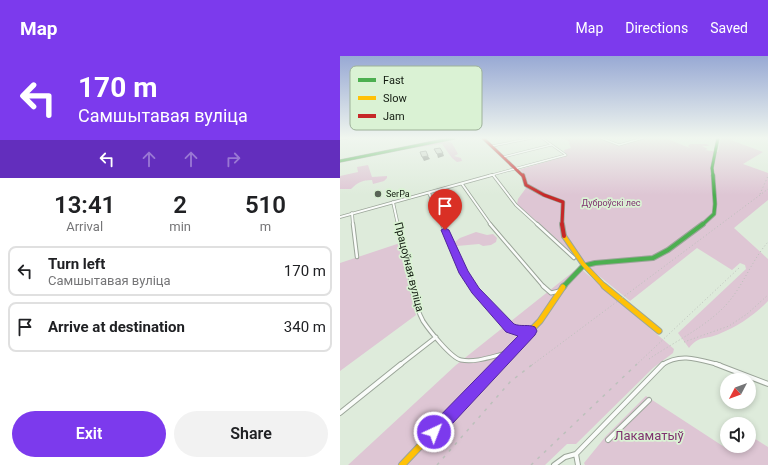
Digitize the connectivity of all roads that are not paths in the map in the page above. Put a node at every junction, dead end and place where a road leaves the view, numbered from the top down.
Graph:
1 (354, 157) edge
2 (504, 157) edge
3 (559, 157) edge
4 (714, 157) edge
5 (340, 160) edge
6 (517, 169) junction
7 (493, 176) junction
8 (462, 184) junction
9 (429, 193) junction
10 (393, 202) junction
11 (352, 213) junction
12 (340, 217) edge
13 (357, 257) dead end
14 (574, 258) dead end
15 (583, 266) junction
16 (562, 290) junction
17 (531, 331) junction
18 (659, 331) dead end
19 (436, 337) junction
20 (511, 352) junction
21 (768, 384) edge
22 (649, 400) dead end
23 (340, 413) edge
24 (608, 440) dead end
25 (576, 454) junction
26 (402, 465) edge
27 (554, 465) edge
28 (578, 465) edge

1 - 5 main road
2 - 6 main road
3 - 6 street
4 - 15 main road
6 - 7 street
6 - 15 main road
7 - 8 street
7 - 14 street
8 - 9 street
8 - 16 street
9 - 10 street
9 - 17 street
10 - 11 street
10 - 19 street, Працоўная вуліца
11 - 12 street
11 - 13 street
15 - 16 main road
15 - 18 main road
16 - 17 main road
17 - 20 main road
19 - 20 street, Працоўная вуліца
19 - 23 street
20 - 26 main road
21 - 25 street
22 - 24 street
25 - 27 street
25 - 28 street

